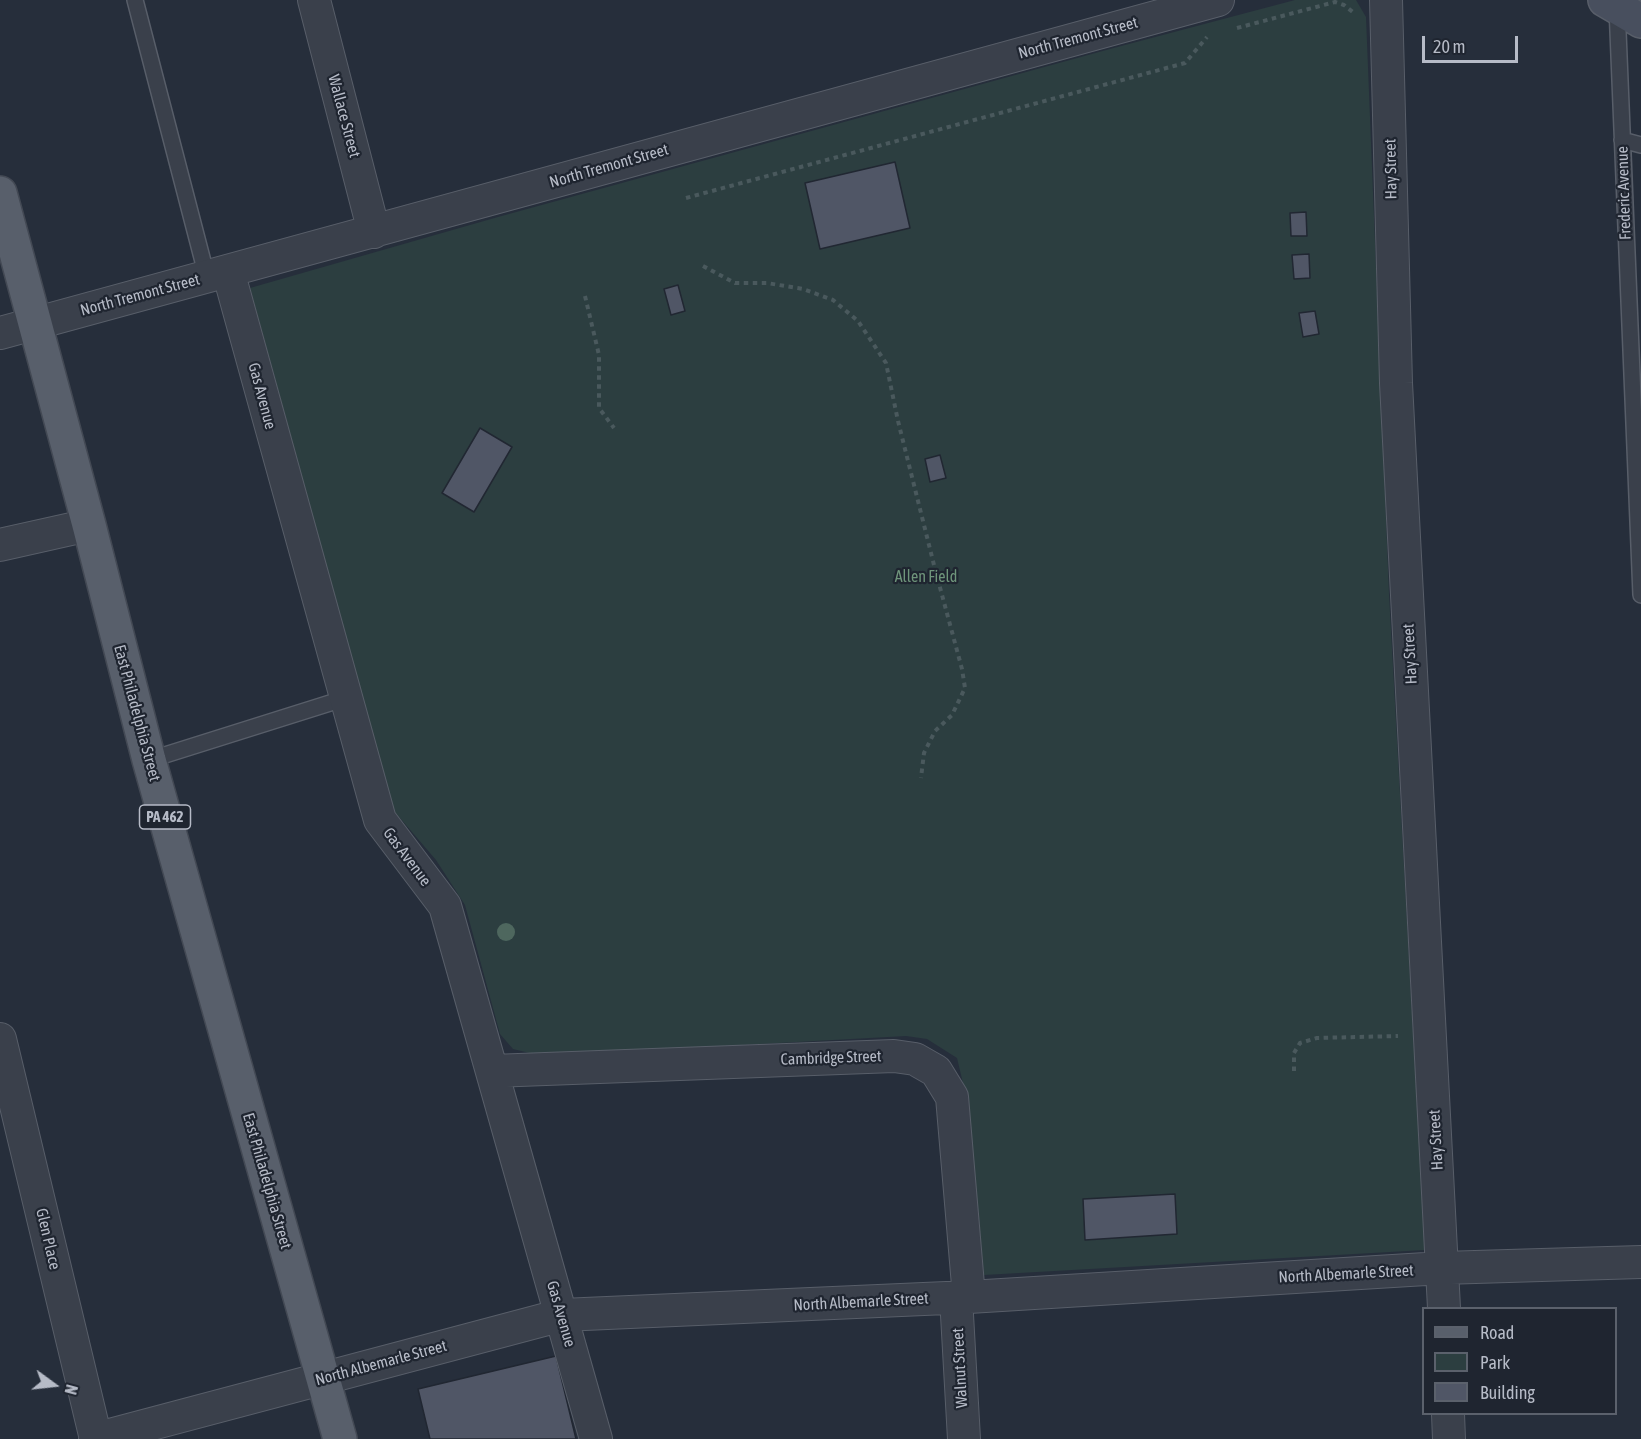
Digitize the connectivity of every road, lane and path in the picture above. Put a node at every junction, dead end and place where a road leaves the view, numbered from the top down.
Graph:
1 (135, 0) edge
2 (314, 0) edge
3 (1218, 0) edge
4 (1386, 0) edge
5 (1621, 9) edge
6 (1357, 21) dead end
7 (1231, 30) dead end
8 (1208, 36) dead end
9 (1622, 140) junction
10 (1641, 146) edge
11 (0, 193) edge
12 (686, 198) dead end
13 (374, 232) junction
14 (703, 267) dead end
15 (217, 274) junction
16 (585, 296) dead end
17 (36, 324) junction
18 (0, 333) edge
19 (614, 428) dead end
20 (89, 525) junction
21 (0, 545) edge
22 (1641, 595) edge
23 (346, 698) junction
24 (149, 760) junction
25 (921, 778) dead end
26 (1401, 1036) dead end
27 (0, 1039) edge
28 (492, 1071) junction
29 (1294, 1071) dead end
30 (1641, 1262) edge
31 (1442, 1268) junction
32 (962, 1297) junction
33 (1444, 1307) edge
34 (562, 1316) junction
35 (323, 1378) junction
36 (1448, 1415) edge
37 (96, 1439) edge
38 (340, 1439) edge
39 (596, 1439) edge
40 (964, 1439) edge
41 (1449, 1439) edge

1 - 15 lane, Gas Avenue
2 - 13 street, Wallace Street
3 - 13 street, North Tremont Street
4 - 31 street, Hay Street
5 - 9 lane, Frederic Avenue
6 - 7 path
8 - 12 path
9 - 10 lane
9 - 22 lane, Frederic Avenue
11 - 17 main road, East Philadelphia Street / PA 462
13 - 15 street, North Tremont Street
14 - 25 path
15 - 17 street, North Tremont Street
15 - 23 street, Gas Avenue
16 - 19 path
17 - 18 street, North Tremont Street
17 - 20 main road, East Philadelphia Street / PA 462
20 - 21 street
20 - 24 main road, East Philadelphia Street / PA 462
23 - 24 lane
23 - 28 street, Gas Avenue
24 - 35 main road, East Philadelphia Street / PA 462
26 - 29 path
27 - 37 street, Glen Place
28 - 32 street, Cambridge Street
28 - 34 street, Gas Avenue
30 - 31 street, North Albemarle Street
31 - 32 street, North Albemarle Street
31 - 33 street, Hay Street
32 - 34 street, North Albemarle Street
32 - 40 street, Walnut Street
34 - 35 street, North Albemarle Street
34 - 39 street, Gas Avenue
35 - 37 street, North Albemarle Street
35 - 38 main road, East Philadelphia Street / PA 462
36 - 41 street

